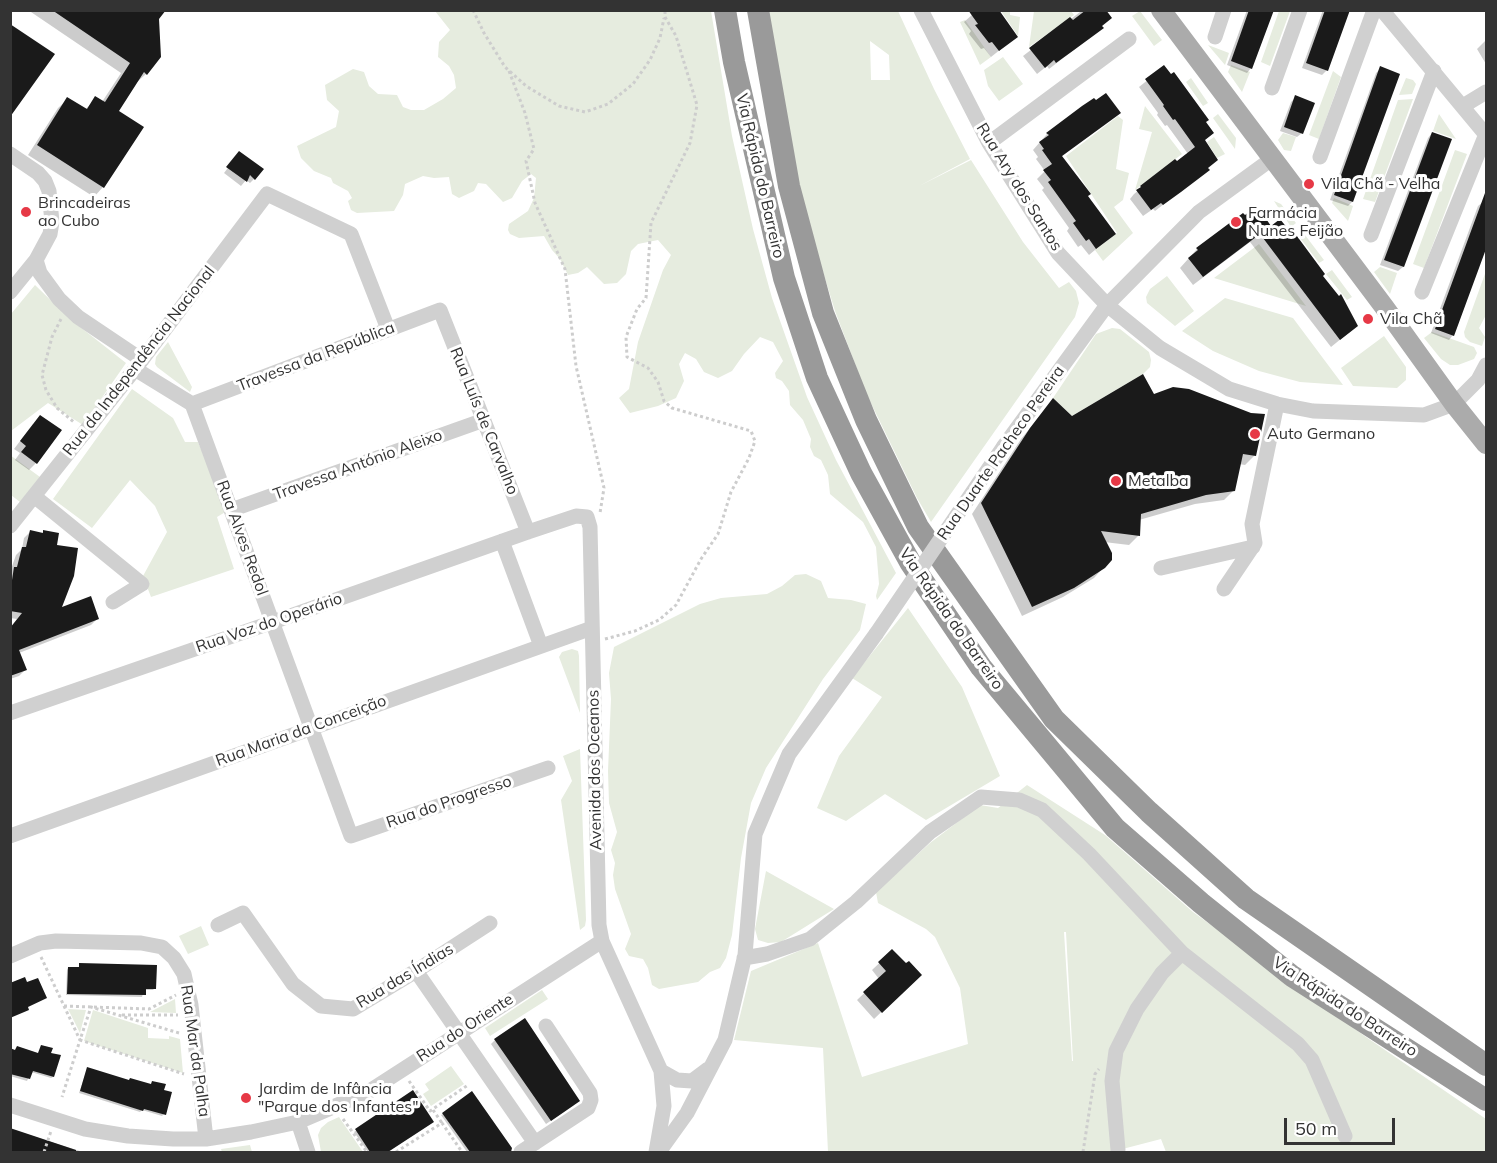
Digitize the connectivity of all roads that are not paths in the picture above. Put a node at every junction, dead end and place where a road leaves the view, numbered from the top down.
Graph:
1 (725, 10) edge
2 (758, 10) edge
3 (921, 10) edge
4 (1161, 10) edge
5 (1224, 10) edge
6 (1300, 10) edge
7 (1374, 10) edge
8 (1382, 10) edge
9 (1215, 37) dead end
10 (1129, 39) dead end
11 (1434, 72) junction
12 (1272, 88) dead end
13 (1486, 92) edge
14 (1463, 106) junction
15 (1486, 134) edge
16 (989, 143) junction
17 (10, 154) edge
18 (1320, 157) dead end
19 (1273, 158) junction
20 (1371, 235) dead end
21 (36, 260) junction
22 (10, 292) edge
23 (1422, 292) dead end
24 (1107, 305) junction
25 (440, 310) joint
26 (388, 329) junction
27 (139, 365) junction
28 (1486, 365) edge
29 (192, 404) junction
30 (1276, 404) junction
31 (1454, 404) junction
32 (484, 420) junction
33 (1486, 444) edge
34 (34, 496) junction
35 (231, 510) junction
36 (10, 526) edge
37 (528, 532) junction
38 (502, 541) junction
39 (1253, 546) junction
40 (1161, 568) dead end
41 (1224, 589) dead end
42 (113, 602) dead end
43 (273, 622) junction
44 (592, 635) junction
45 (541, 646) junction
46 (10, 713) edge
47 (312, 727) junction
48 (548, 768) dead end
49 (10, 836) edge
50 (351, 836) joint
51 (490, 923) dead end
52 (218, 925) dead end
53 (602, 941) junction
54 (1182, 953) junction
55 (10, 956) edge
56 (744, 958) junction
57 (416, 971) junction
58 (546, 1026) dead end
59 (459, 1032) junction
60 (713, 1065) junction
61 (1486, 1065) edge
62 (662, 1071) junction
63 (1486, 1100) edge
64 (10, 1105) edge
65 (298, 1122) junction
66 (1345, 1136) dead end
67 (206, 1138) junction
68 (535, 1143) junction
69 (1118, 1150) dead end
70 (308, 1152) edge
71 (521, 1152) edge
72 (658, 1152) edge

1 - 63 highway, Via Rápida do Barreiro
2 - 61 highway, Via Rápida do Barreiro
3 - 16 street, Rua Ary dos Santos
4 - 19 main road
5 - 9 street
6 - 12 street
7 - 18 street
8 - 11 street
10 - 16 street
11 - 14 street
11 - 20 street
13 - 14 street
14 - 15 street
15 - 23 street
16 - 24 street, Rua Ary dos Santos
17 - 21 street
19 - 24 street, Rua Duarte Pacheco Pereira
19 - 31 main road
21 - 22 street
21 - 27 street
24 - 30 street, Rua Ary dos Santos
24 - 56 street, Rua Duarte Pacheco Pereira, bridge
25 - 26 street, Travessa da República
25 - 32 street, Rua Luís de Carvalho
26 - 27 street, Rua da Independência Nacional
26 - 29 street, Travessa da República
27 - 29 street
27 - 34 street, Rua da Independência Nacional
28 - 31 street
29 - 35 street, Rua Alves Redol
30 - 31 street, Rua Ary dos Santos
30 - 39 street
31 - 33 main road
32 - 35 street, Travessa António Aleixo
32 - 37 street, Rua Luís de Carvalho
34 - 36 street, Rua da Independência Nacional
34 - 42 street
35 - 43 street, Rua Alves Redol
37 - 38 street, Rua Voz do Operário
37 - 44 street, Avenida dos Oceanos
38 - 43 street, Rua Voz do Operário
38 - 45 street
39 - 40 street
39 - 41 street
43 - 46 street, Rua Voz do Operário
43 - 47 street, Rua Alves Redol
44 - 45 street, Rua Maria da Conceição
44 - 53 street, Avenida dos Oceanos
45 - 47 street, Rua Maria da Conceição
47 - 49 street, Rua Maria da Conceição
47 - 50 street, Rua Alves Redol
48 - 50 street, Rua do Progresso
51 - 57 street, Rua das Índias
52 - 57 street, Rua das Índias
53 - 59 street, Rua do Oriente
53 - 62 street, Avenida dos Oceanos
54 - 56 street
54 - 66 street
54 - 69 street
55 - 67 street, Rua Mar da Palha
56 - 60 street, Rua Duarte Pacheco Pereira
57 - 59 street
58 - 68 street
59 - 65 street, Rua do Oriente
59 - 68 street
60 - 62 street
60 - 72 street, Rua Duarte Pacheco Pereira
62 - 72 street, Avenida dos Oceanos
64 - 67 street, Rua do Oriente
65 - 67 street, Rua do Oriente
65 - 70 street
68 - 71 street

